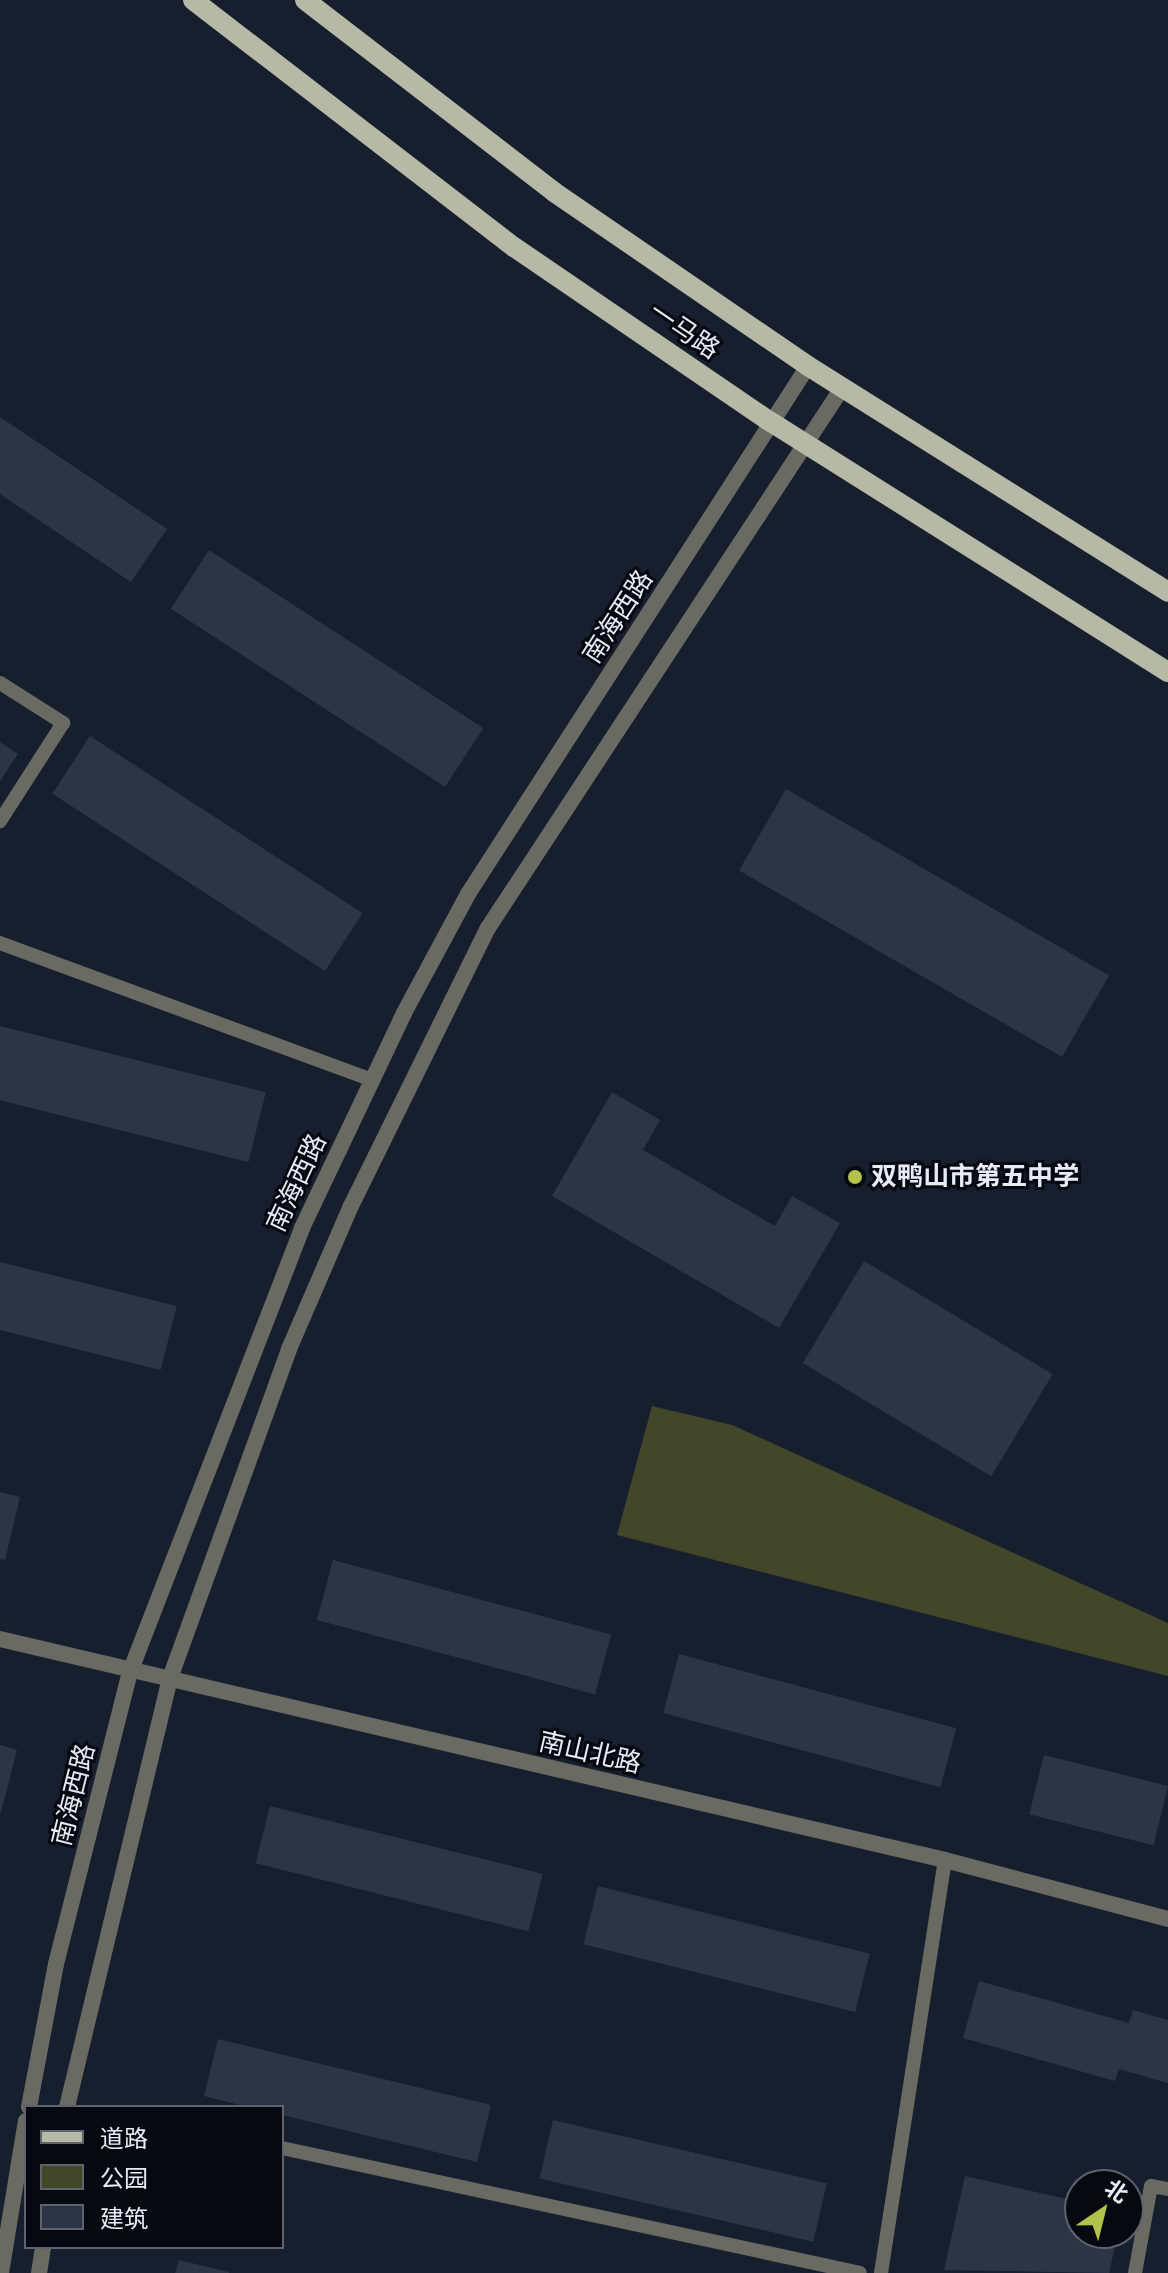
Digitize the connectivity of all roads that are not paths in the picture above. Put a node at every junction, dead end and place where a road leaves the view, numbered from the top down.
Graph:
1 (193, 0) edge
2 (305, 0) edge
3 (808, 366) junction
4 (842, 388) junction
5 (771, 422) junction
6 (807, 445) junction
7 (1168, 592) edge
8 (1168, 672) edge
9 (0, 683) edge
10 (0, 821) edge
11 (0, 943) edge
12 (372, 1080) junction
13 (0, 1639) edge
14 (130, 1672) junction
15 (169, 1681) junction
16 (945, 1860) junction
17 (1168, 1919) edge
18 (29, 2105) edge
19 (67, 2105) edge
20 (24, 2133) edge
21 (284, 2148) edge
22 (1168, 2189) edge
23 (43, 2249) edge
24 (1, 2273) edge
25 (39, 2273) edge
26 (860, 2273) edge
27 (881, 2273) edge
28 (1135, 2273) edge

1 - 5 main road, 一马路
2 - 3 main road, 一马路
3 - 4 main road, 一马路
3 - 5 street, 南海西路
4 - 6 street
4 - 7 main road, 一马路
5 - 6 main road, 一马路
5 - 12 street, 南海西路
6 - 8 main road, 一马路
6 - 15 street
9 - 10 lane
11 - 12 lane
12 - 14 street, 南海西路
13 - 14 street, 南山北路
14 - 15 street, 南山北路
14 - 18 street, 南海西路
15 - 16 street, 南山北路
15 - 19 street
16 - 17 street, 南山北路
16 - 27 lane
20 - 24 street
21 - 26 lane
22 - 28 lane
23 - 25 street

